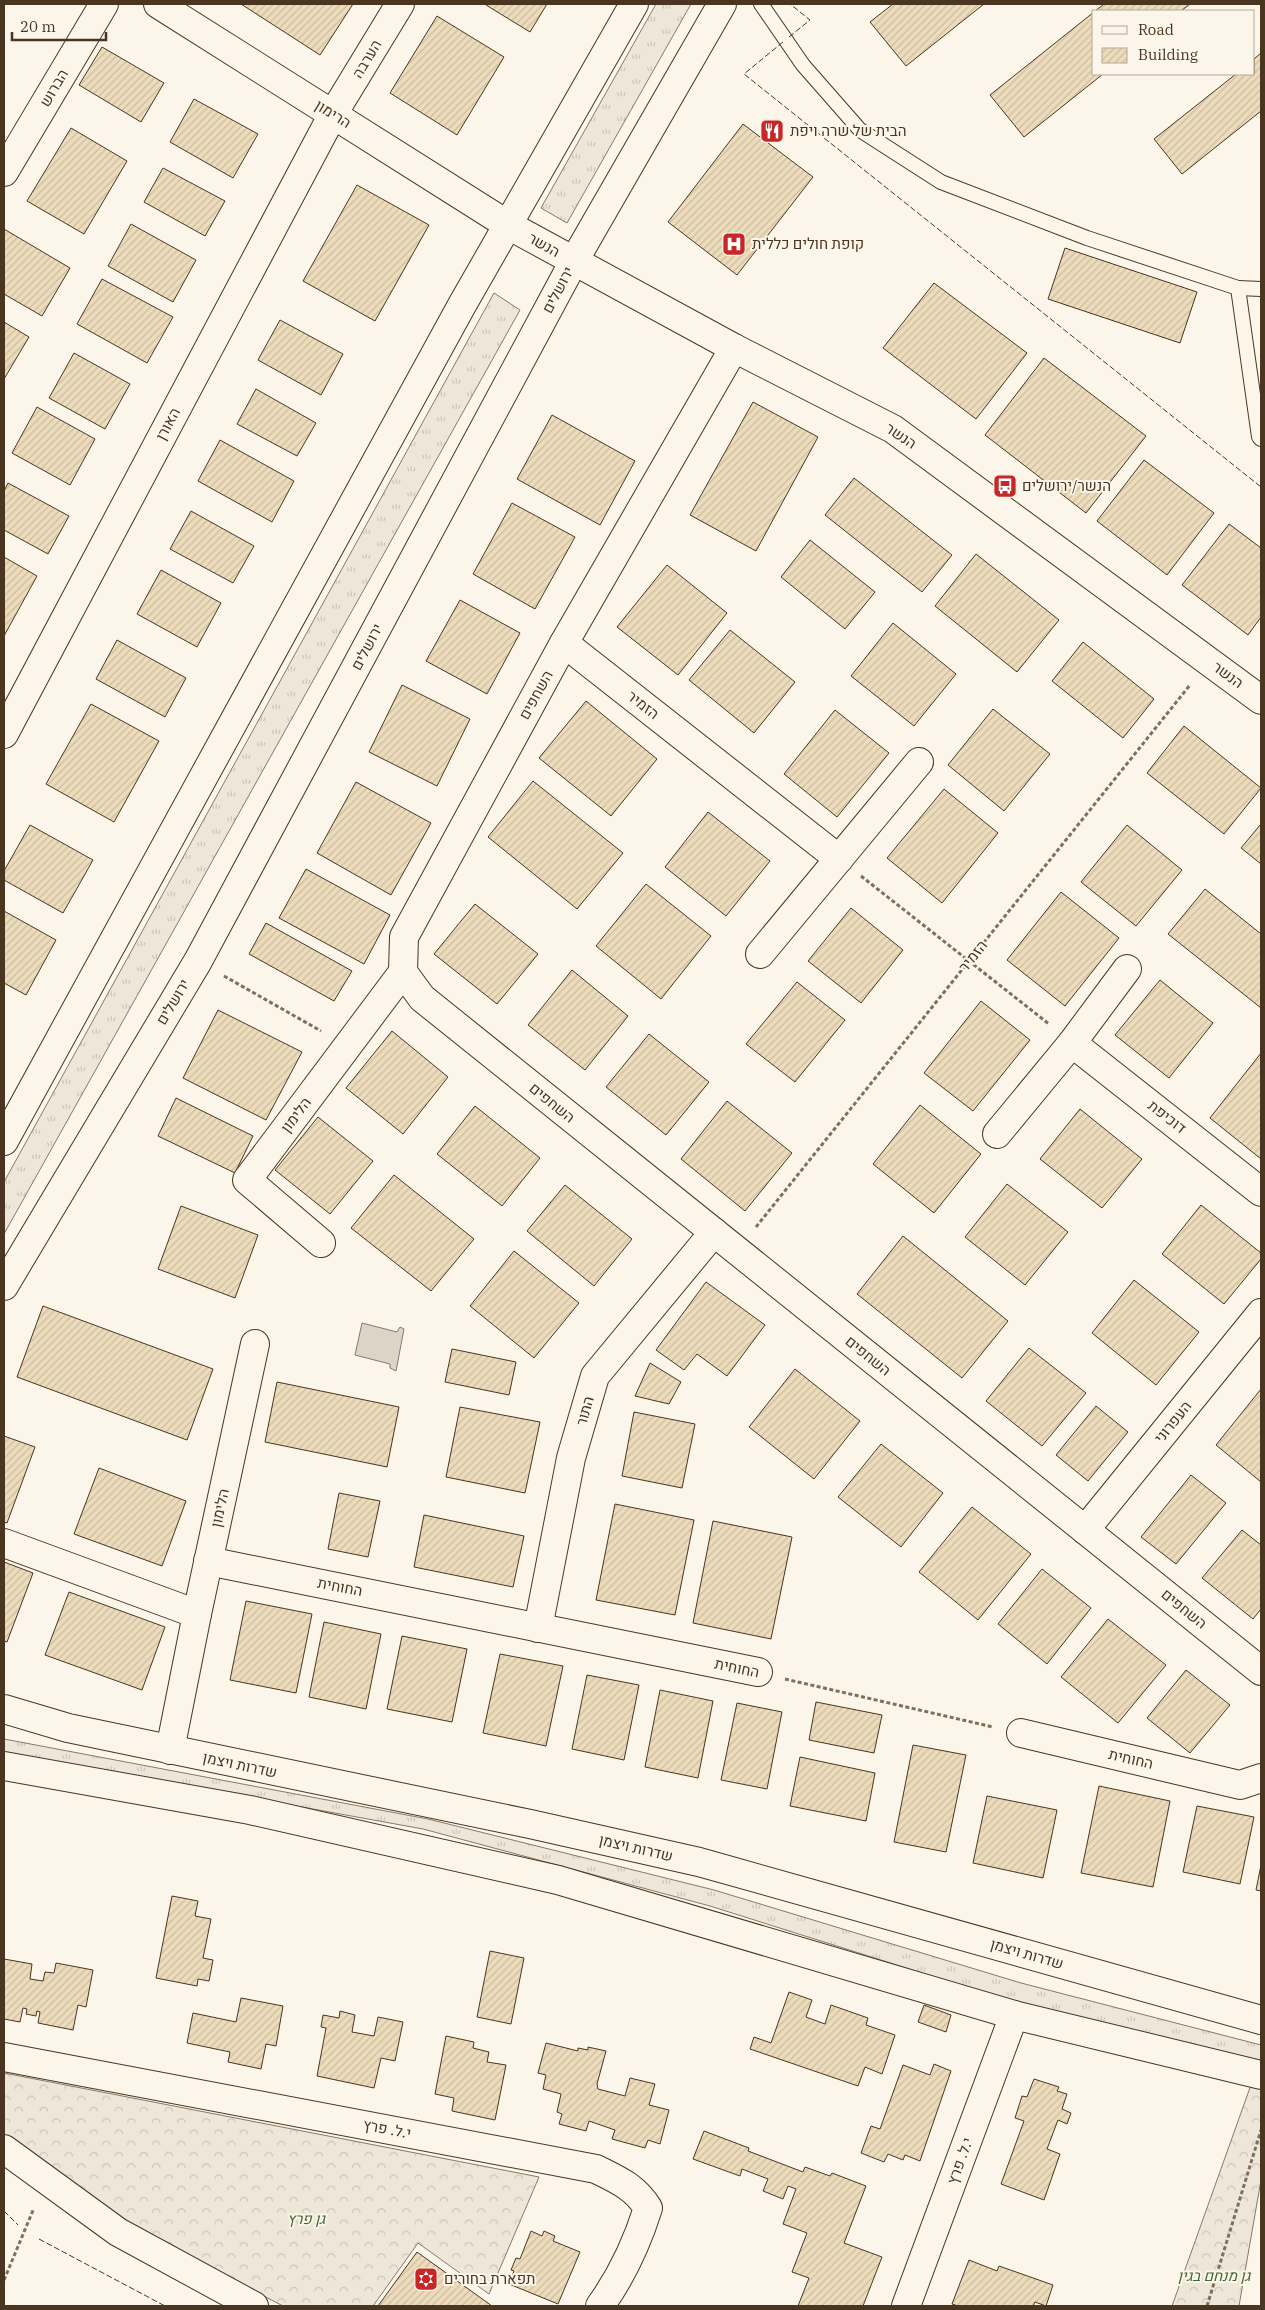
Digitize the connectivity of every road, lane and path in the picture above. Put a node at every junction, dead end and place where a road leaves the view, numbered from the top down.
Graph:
1 (104, 4) edge
2 (158, 4) edge
3 (400, 4) edge
4 (634, 4) edge
5 (722, 4) edge
6 (761, 4) edge
7 (333, 114) junction
8 (4, 172) edge
9 (508, 225) junction
10 (574, 261) junction
11 (1238, 288) junction
12 (1261, 288) edge
13 (734, 348) junction
14 (1260, 438) edge
15 (564, 643) junction
16 (1209, 662) junction
17 (1261, 700) edge
18 (4, 734) edge
19 (919, 762) dead end
20 (839, 859) junction
21 (760, 954) dead end
22 (198, 961) junction
23 (969, 961) junction
24 (1127, 969) dead end
25 (403, 972) junction
26 (1072, 1042) junction
27 (348, 1046) junction
28 (997, 1134) dead end
29 (4, 1141) edge
30 (1261, 1192) edge
31 (714, 1232) junction
32 (321, 1243) dead end
33 (736, 1251) junction
34 (4, 1286) edge
35 (1261, 1313) edge
36 (255, 1344) dead end
37 (1086, 1530) junction
38 (4, 1543) edge
39 (208, 1561) junction
40 (197, 1614) junction
41 (538, 1628) junction
42 (1261, 1671) edge
43 (758, 1672) joint
44 (4, 1709) edge
45 (1021, 1733) joint
46 (170, 1750) junction
47 (4, 1766) edge
48 (1261, 1778) edge
49 (1014, 2015) junction
50 (1261, 2020) edge
51 (4, 2057) edge
52 (1261, 2075) edge
53 (1261, 2130) edge
54 (4, 2150) edge
55 (46, 2180) junction
56 (4, 2280) edge
57 (254, 2306) edge
58 (600, 2306) edge
59 (906, 2306) edge
60 (1207, 2306) edge

1 - 8 street, הברוש
2 - 7 street, הרימון
3 - 7 street, הערבה
4 - 9 street
5 - 10 street, ירושלים
6 - 11 lane
7 - 9 street, הרימון
7 - 18 street, האורן
9 - 10 street, הנשר
9 - 29 street
10 - 13 street, הנשר
10 - 22 street, ירושלים
11 - 12 lane
11 - 14 lane
13 - 15 street, השחפים
13 - 16 street, הנשר
15 - 20 street, הזמיר
15 - 25 street, השחפים
16 - 17 street, הנשר
16 - 23 path, הזמיר
19 - 20 street
20 - 21 street
20 - 23 path
22 - 27 path
22 - 34 street, ירושלים
23 - 26 path
23 - 33 path, הזמיר
24 - 26 street
25 - 27 street, הלימון
25 - 31 street, השחפים
26 - 28 street
26 - 30 street, דוכיפת
27 - 32 street, הלימון
31 - 33 street, השחפים
31 - 41 street, התור
33 - 37 street, השחפים
35 - 37 street, העפרוני
36 - 39 street, הלימון
37 - 42 street, השחפים
38 - 40 street
39 - 40 street, הלימון
39 - 41 street, החוחית
40 - 46 street, הלימון
41 - 43 street, החוחית
43 - 45 path, החוחית
44 - 46 street, שדרות ויצמן
45 - 48 street, החוחית
46 - 50 street, שדרות ויצמן
47 - 49 street
49 - 52 street
49 - 59 street, י.ל. פרץ
51 - 58 street, י.ל. פרץ
53 - 60 path
54 - 55 street
55 - 56 path
55 - 57 street

